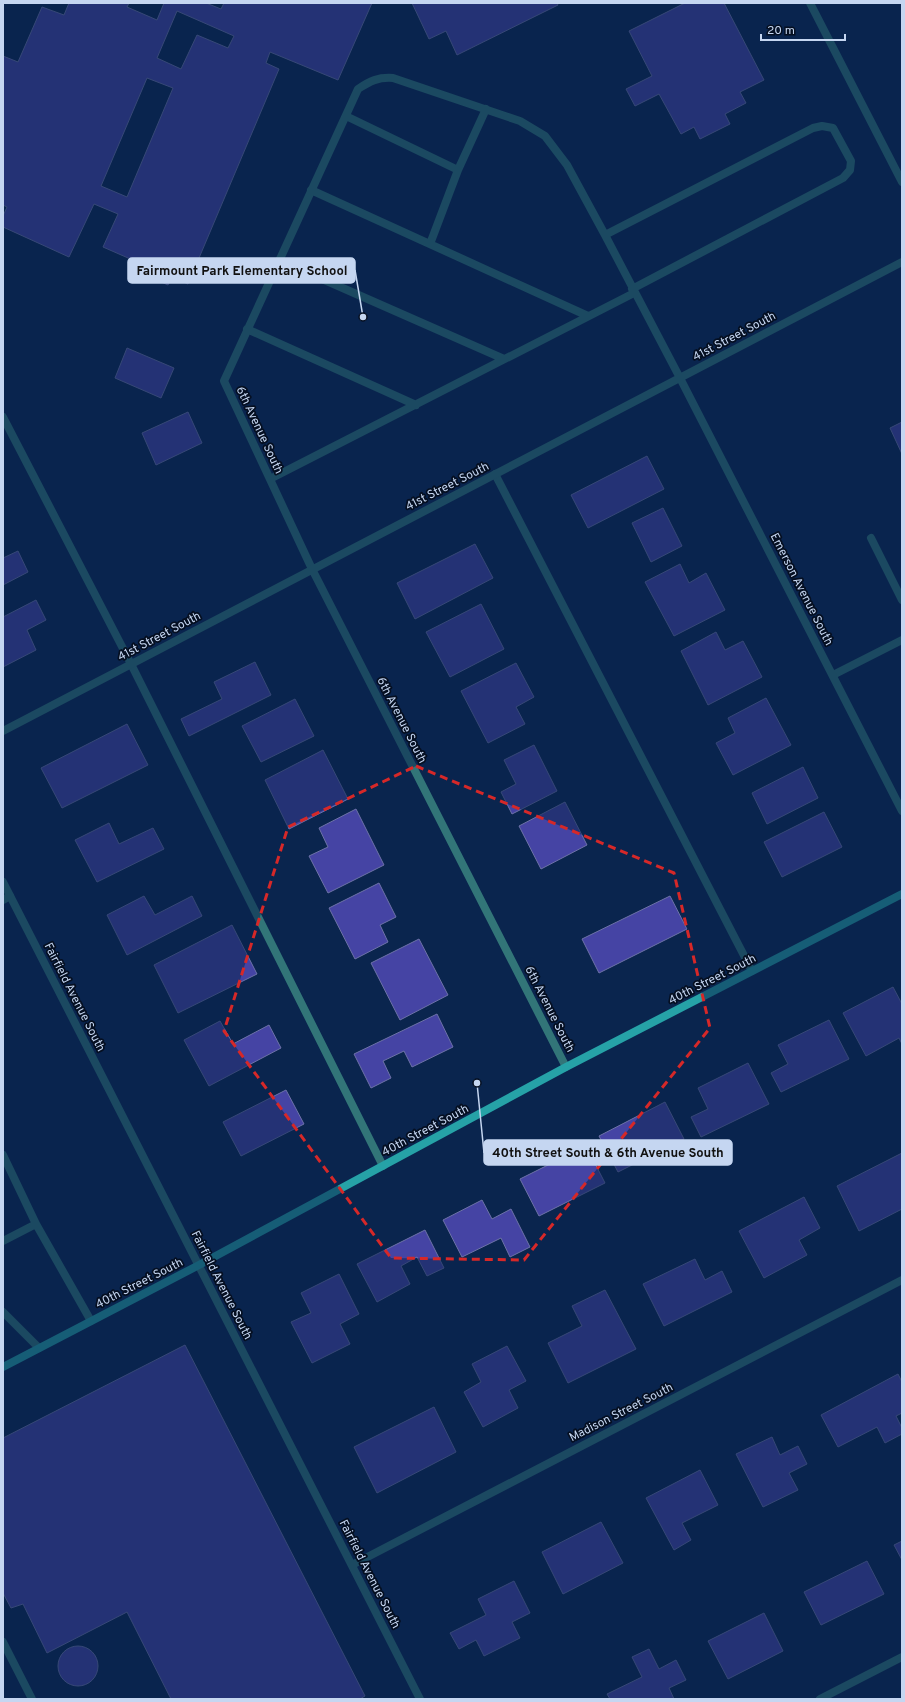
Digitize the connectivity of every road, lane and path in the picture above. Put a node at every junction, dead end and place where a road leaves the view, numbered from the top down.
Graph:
1 (810, 3) edge
2 (486, 109) junction
3 (346, 116) junction
4 (458, 170) junction
5 (902, 182) edge
6 (312, 190) junction
7 (605, 235) junction
8 (430, 244) junction
9 (279, 260) junction
10 (902, 262) edge
11 (633, 291) junction
12 (588, 316) junction
13 (247, 328) junction
14 (504, 359) junction
15 (680, 378) junction
16 (224, 381) joint
17 (416, 405) junction
18 (3, 417) edge
19 (495, 474) junction
20 (270, 479) junction
21 (871, 538) dead end
22 (312, 569) junction
23 (902, 600) edge
24 (902, 640) edge
25 (131, 664) junction
26 (833, 675) junction
27 (3, 731) edge
28 (902, 811) edge
29 (3, 882) edge
30 (902, 894) edge
31 (7, 898) edge
32 (752, 971) junction
33 (566, 1067) junction
34 (3, 1155) edge
35 (383, 1166) junction
36 (36, 1224) junction
37 (3, 1241) edge
38 (199, 1265) junction
39 (902, 1280) edge
40 (3, 1312) edge
41 (91, 1321) junction
42 (39, 1348) junction
43 (3, 1367) edge
44 (352, 1565) junction
45 (3, 1642) edge
46 (902, 1657) edge
47 (32, 1699) edge
48 (420, 1699) edge
49 (820, 1699) edge

1 - 5 street
2 - 3 street, Emerson Avenue South
2 - 4 street
2 - 7 street, Emerson Avenue South
3 - 4 street
3 - 6 street, Emerson Avenue South
4 - 8 street
6 - 8 street
6 - 9 street, Emerson Avenue South
7 - 11 street, Emerson Avenue South
7 - 11 street
8 - 12 street
9 - 13 street, Emerson Avenue South
9 - 14 street
10 - 15 street, 41st Street South
11 - 12 street
11 - 15 street, Emerson Avenue South
12 - 14 street
13 - 16 street, Emerson Avenue South
13 - 17 street
14 - 17 street
15 - 19 street, 41st Street South
15 - 26 street, Emerson Avenue South
16 - 20 street, 6th Avenue South
17 - 20 street
18 - 25 street
19 - 22 street, 41st Street South
19 - 32 street
20 - 22 street, 6th Avenue South
21 - 23 street
22 - 25 street, 41st Street South
22 - 33 street, 6th Avenue South
24 - 26 street
25 - 27 street, 41st Street South
25 - 35 street
26 - 28 street, Emerson Avenue South
29 - 31 street, Fairfield Avenue South
30 - 32 street, 40th Street South
31 - 38 street, Fairfield Avenue South
32 - 33 street, 40th Street South
33 - 35 street, 40th Street South
34 - 36 street
35 - 38 street, 40th Street South
36 - 37 street
36 - 41 street
38 - 41 street, 40th Street South
38 - 44 street, Fairfield Avenue South
39 - 44 street, Madison Street South
40 - 42 street
41 - 42 street, 40th Street South
42 - 43 street, 40th Street South
44 - 48 street, Fairfield Avenue South
45 - 47 street
46 - 49 street

